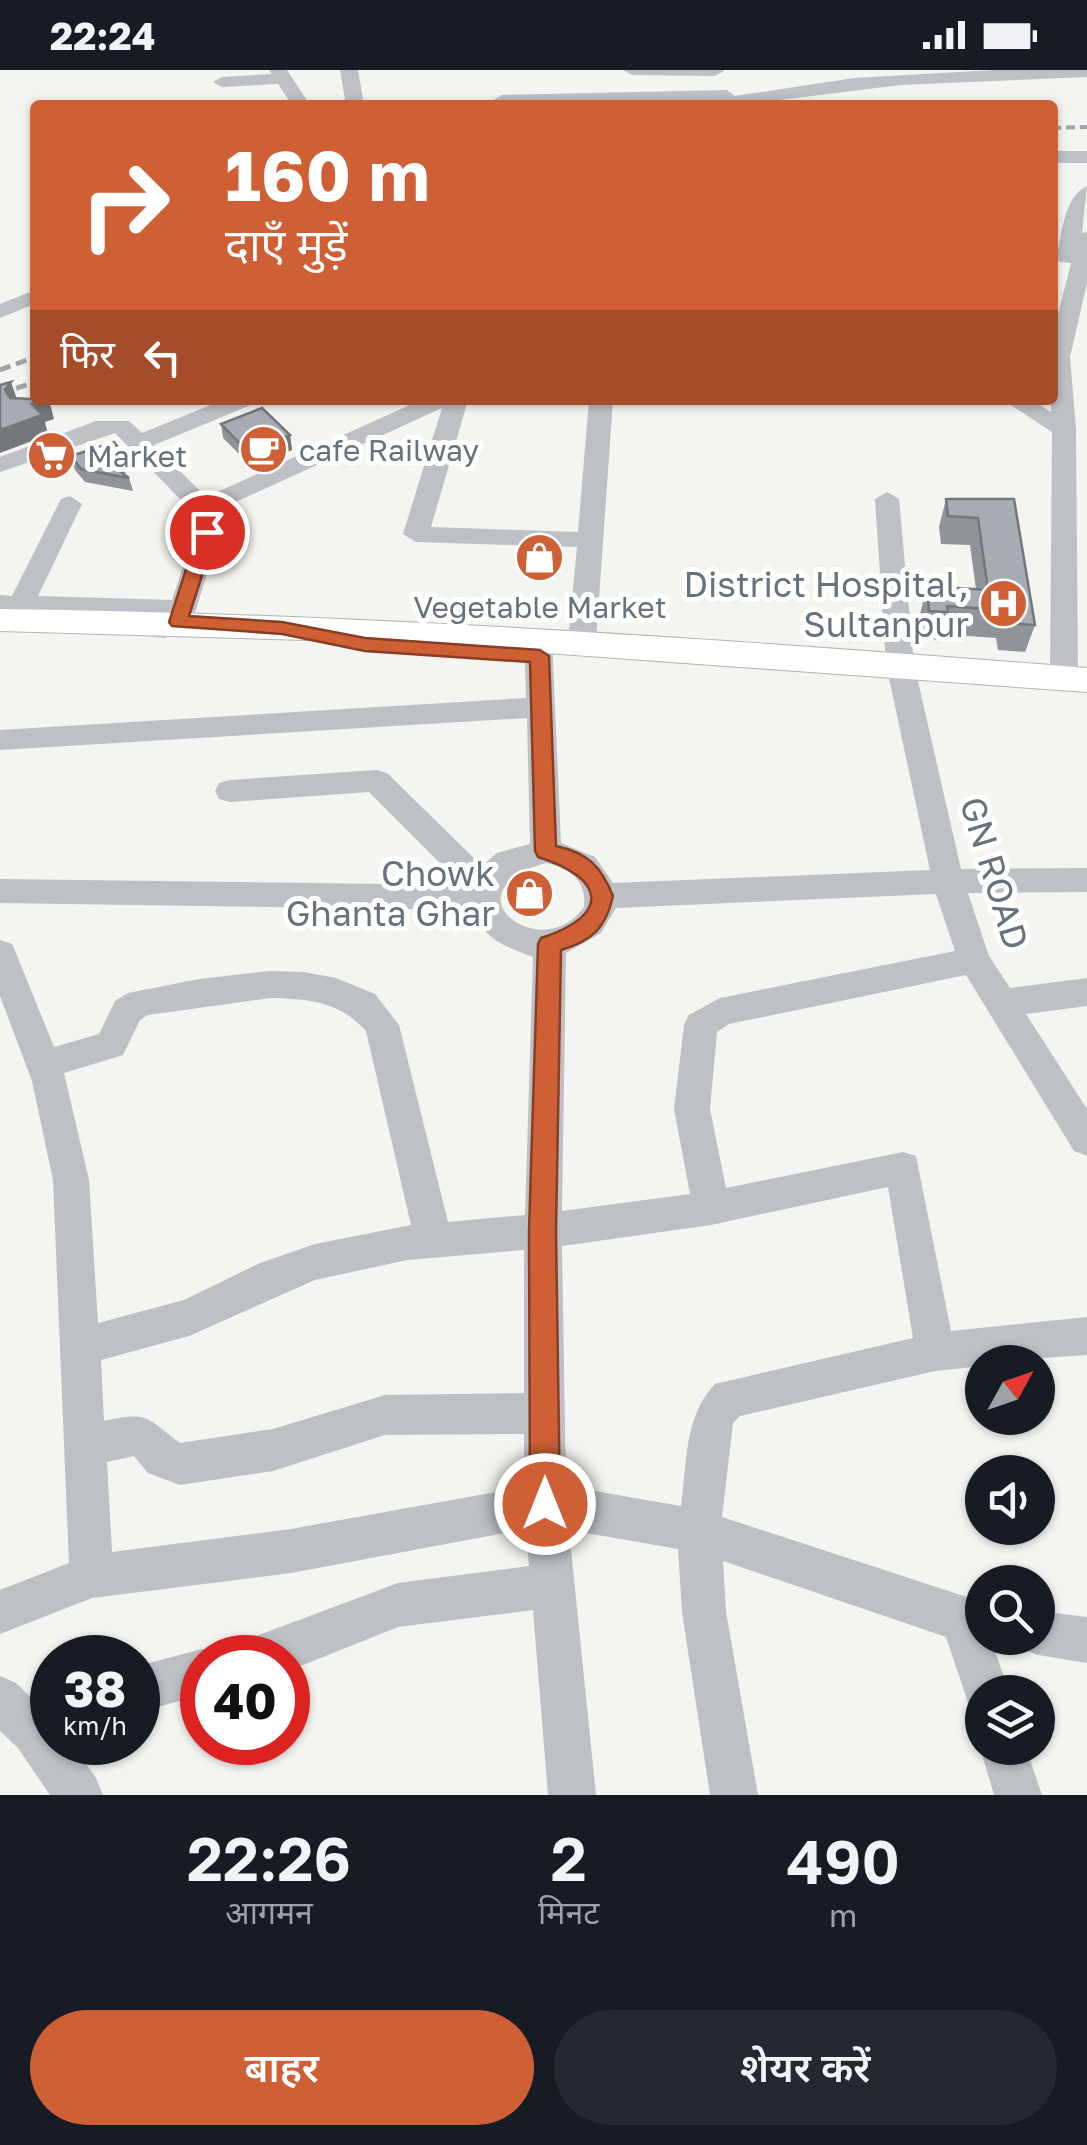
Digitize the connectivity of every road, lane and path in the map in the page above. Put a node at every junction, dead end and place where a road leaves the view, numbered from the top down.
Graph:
1 (349, 70) edge
2 (632, 70) edge
3 (714, 70) edge
4 (1087, 72) edge
5 (280, 74) edge
6 (928, 74) edge
7 (222, 82) dead end
8 (298, 100) edge
9 (354, 100) edge
10 (724, 100) edge
11 (729, 100) edge
12 (1058, 157) edge
13 (1087, 157) edge
14 (1087, 192) edge
15 (1087, 238) edge
16 (1087, 281) edge
17 (30, 298) edge
18 (0, 312) edge
19 (1058, 317) edge
20 (1058, 368) junction
21 (1087, 380) edge
22 (231, 405) edge
23 (429, 405) edge
24 (455, 405) edge
25 (602, 405) edge
26 (1023, 405) edge
27 (1064, 430) junction
28 (139, 443) junction
29 (0, 465) edge
30 (887, 498) dead end
31 (70, 504) dead end
32 (203, 508) junction
33 (592, 540) junction
34 (5, 614) edge
35 (175, 617) junction
36 (582, 642) junction
37 (539, 648) junction
38 (902, 672) junction
39 (1079, 685) edge
40 (543, 707) junction
41 (0, 740) edge
42 (230, 791) dead end
43 (546, 851) junction
44 (1087, 880) edge
45 (948, 881) junction
46 (0, 892) edge
47 (483, 892) junction
48 (602, 896) junction
49 (550, 944) junction
50 (974, 960) junction
51 (3, 971) edge
52 (1087, 992) edge
53 (1001, 1003) junction
54 (44, 1064) junction
55 (1087, 1140) edge
56 (712, 1208) junction
57 (542, 1231) junction
58 (433, 1240) junction
59 (1087, 1336) edge
60 (80, 1347) junction
61 (935, 1352) junction
62 (545, 1413) junction
63 (86, 1446) junction
64 (545, 1504) junction
65 (699, 1531) junction
66 (92, 1576) junction
67 (553, 1584) junction
68 (0, 1612) edge
69 (965, 1620) edge
70 (1055, 1635) edge
71 (1087, 1640) edge
72 (310, 1641) edge
73 (0, 1699) edge
74 (30, 1719) edge
75 (63, 1765) edge
76 (1008, 1765) edge
77 (79, 1795) edge
78 (572, 1795) edge
79 (734, 1795) edge
80 (1018, 1795) edge

1 - 9 street
2 - 3 street
3 - 10 street
4 - 6 street
5 - 7 street
5 - 8 street
6 - 11 street
12 - 13 street
14 - 19 street
15 - 20 street
16 - 20 street
17 - 18 street
20 - 21 street
20 - 27 street
22 - 28 street
23 - 32 street
24 - 33 street
25 - 33 street
26 - 27 street
27 - 39 street
28 - 29 street
28 - 32 street
30 - 38 street, GN ROAD
31 - 34 street
32 - 35 street
33 - 36 street
34 - 35 main road
35 - 37 main road
36 - 37 main road
36 - 38 main road
37 - 38 main road
37 - 40 street
38 - 39 main road
38 - 45 street, GN ROAD
40 - 41 street
40 - 43 street
42 - 47 street
43 - 47 street
43 - 48 street
44 - 45 street
45 - 48 street
45 - 50 street, GN ROAD
46 - 47 street
47 - 49 street
48 - 49 street
49 - 57 street
50 - 53 street, GN ROAD
50 - 56 street
51 - 54 street
52 - 53 street
53 - 55 street, GN ROAD
54 - 58 street
54 - 60 street
56 - 57 street
56 - 61 street
57 - 58 street
57 - 62 street
58 - 60 street
59 - 61 street
60 - 63 street
61 - 65 street
62 - 63 street
62 - 64 street
63 - 66 street
64 - 65 street
64 - 66 street
64 - 67 street
65 - 69 street
65 - 79 street
66 - 68 street
67 - 72 street
67 - 78 street
70 - 71 street
73 - 74 street
75 - 77 street
76 - 80 street

